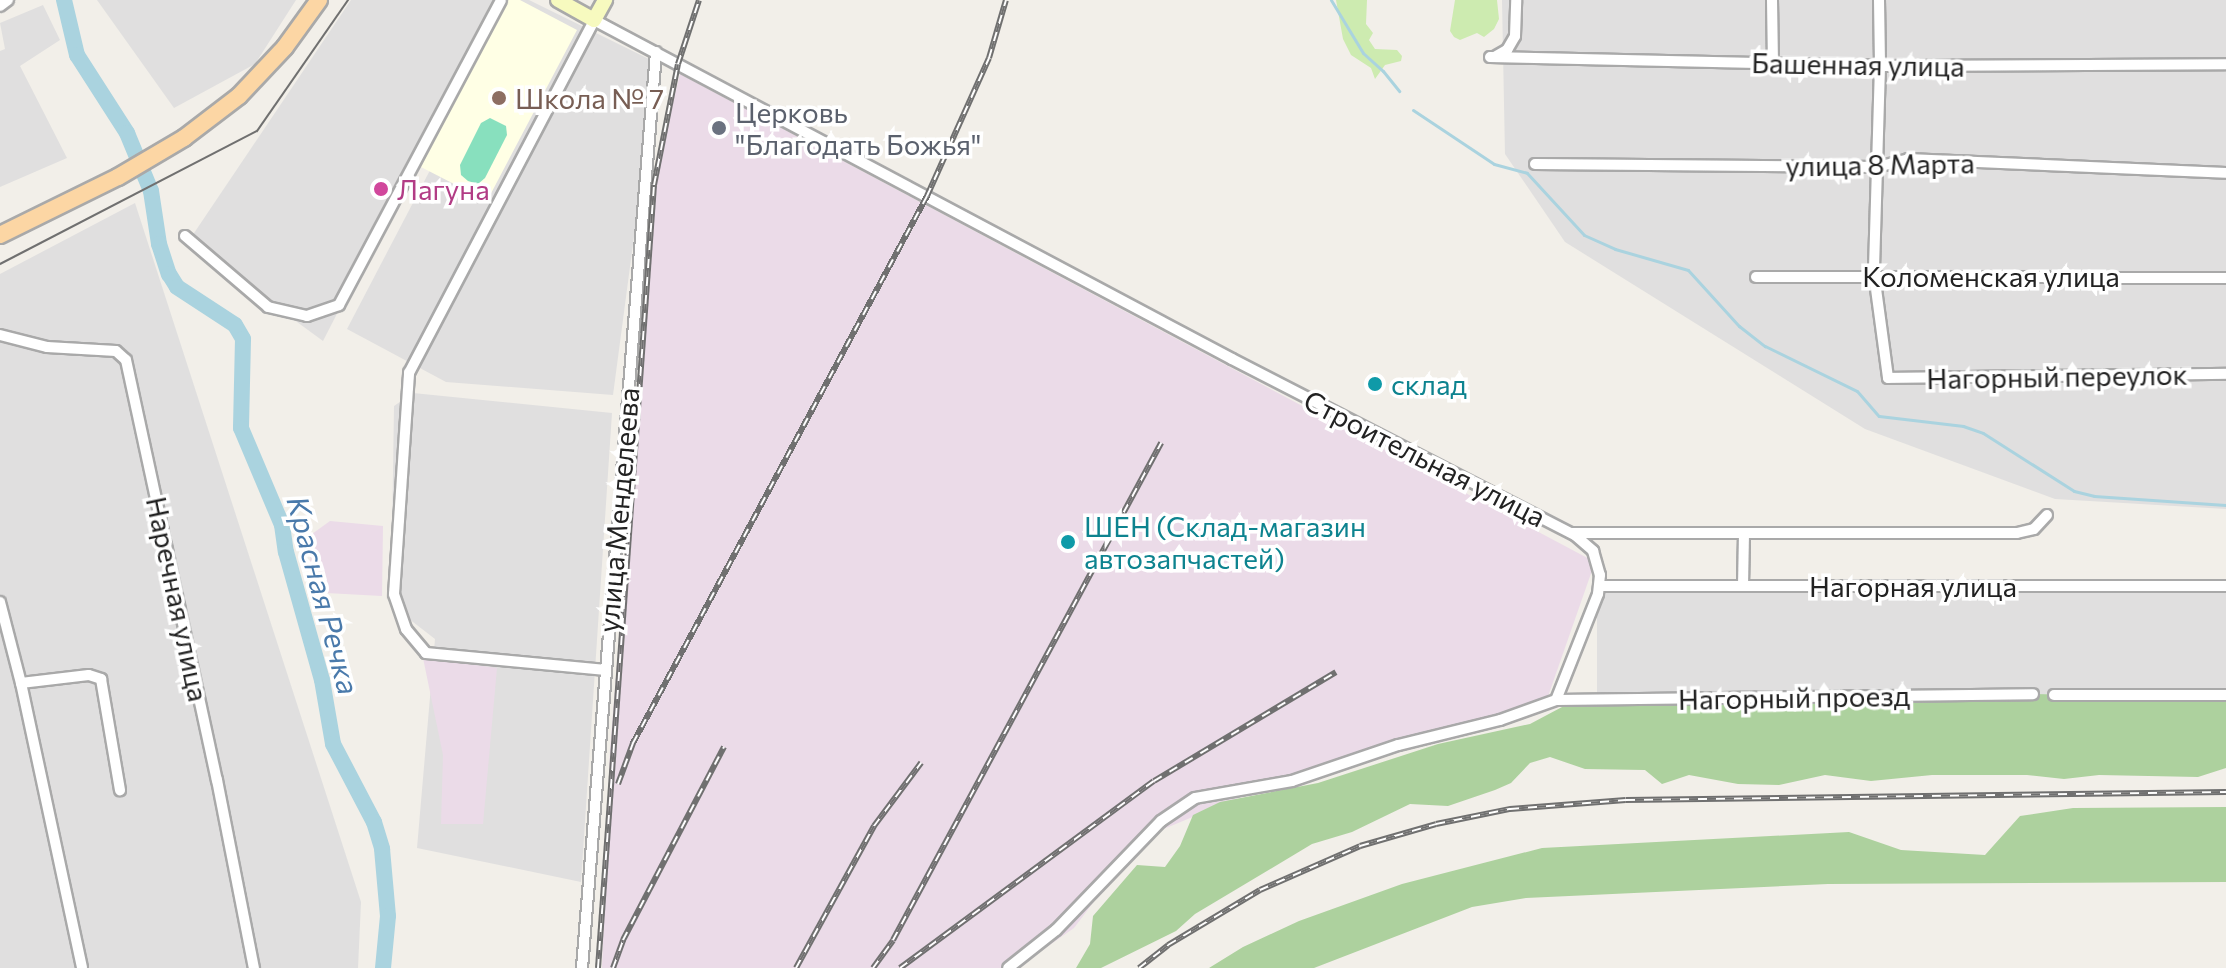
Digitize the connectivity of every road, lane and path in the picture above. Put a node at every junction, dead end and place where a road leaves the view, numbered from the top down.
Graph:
1 (8, 0) edge
2 (319, 0) edge
3 (501, 0) edge
4 (558, 0) edge
5 (605, 0) edge
6 (1516, 0) edge
7 (1772, 0) edge
8 (1879, 0) edge
9 (0, 6) edge
10 (594, 20) junction
11 (656, 52) junction
12 (1773, 63) junction
13 (2226, 64) edge
14 (1880, 66) junction
15 (1535, 164) dead end
16 (1877, 167) junction
17 (2226, 173) edge
18 (0, 235) edge
19 (185, 236) dead end
20 (1874, 274) junction
21 (1756, 277) dead end
22 (2226, 278) edge
23 (0, 335) edge
24 (2226, 374) edge
25 (2047, 515) dead end
26 (1570, 533) junction
27 (1744, 533) junction
28 (1600, 586) junction
29 (1743, 586) junction
30 (2226, 586) edge
31 (0, 602) edge
32 (606, 670) junction
33 (21, 683) junction
34 (2033, 694) dead end
35 (2054, 695) dead end
36 (2226, 695) edge
37 (1556, 700) junction
38 (120, 790) dead end
39 (82, 968) edge
40 (254, 968) edge
41 (582, 968) edge
42 (1008, 968) edge

1 - 9 street
2 - 18 main road
3 - 19 street
4 - 10 street, Строительная улица
5 - 10 street
6 - 12 street, Башенная улица
7 - 12 street
8 - 14 street
10 - 11 street, Строительная улица
10 - 32 street
11 - 26 street, Строительная улица
11 - 32 street, улица Менделеева
12 - 14 street, Башенная улица
13 - 14 street, Башенная улица
14 - 16 street
15 - 16 street, улица 8 Марта
16 - 17 street, улица 8 Марта
16 - 20 street
20 - 21 street, Коломенская улица
20 - 22 street, Коломенская улица
20 - 24 street, Нагорный переулок
23 - 40 street, Наречная улица
25 - 27 street
26 - 27 street
26 - 28 street, Строительная улица
27 - 29 street
28 - 29 street, Нагорная улица
28 - 37 street
29 - 30 street, Нагорная улица
31 - 33 street
32 - 41 street, улица Менделеева
33 - 38 street
33 - 39 street
34 - 37 street, Нагорный проезд
35 - 36 street
37 - 42 street

